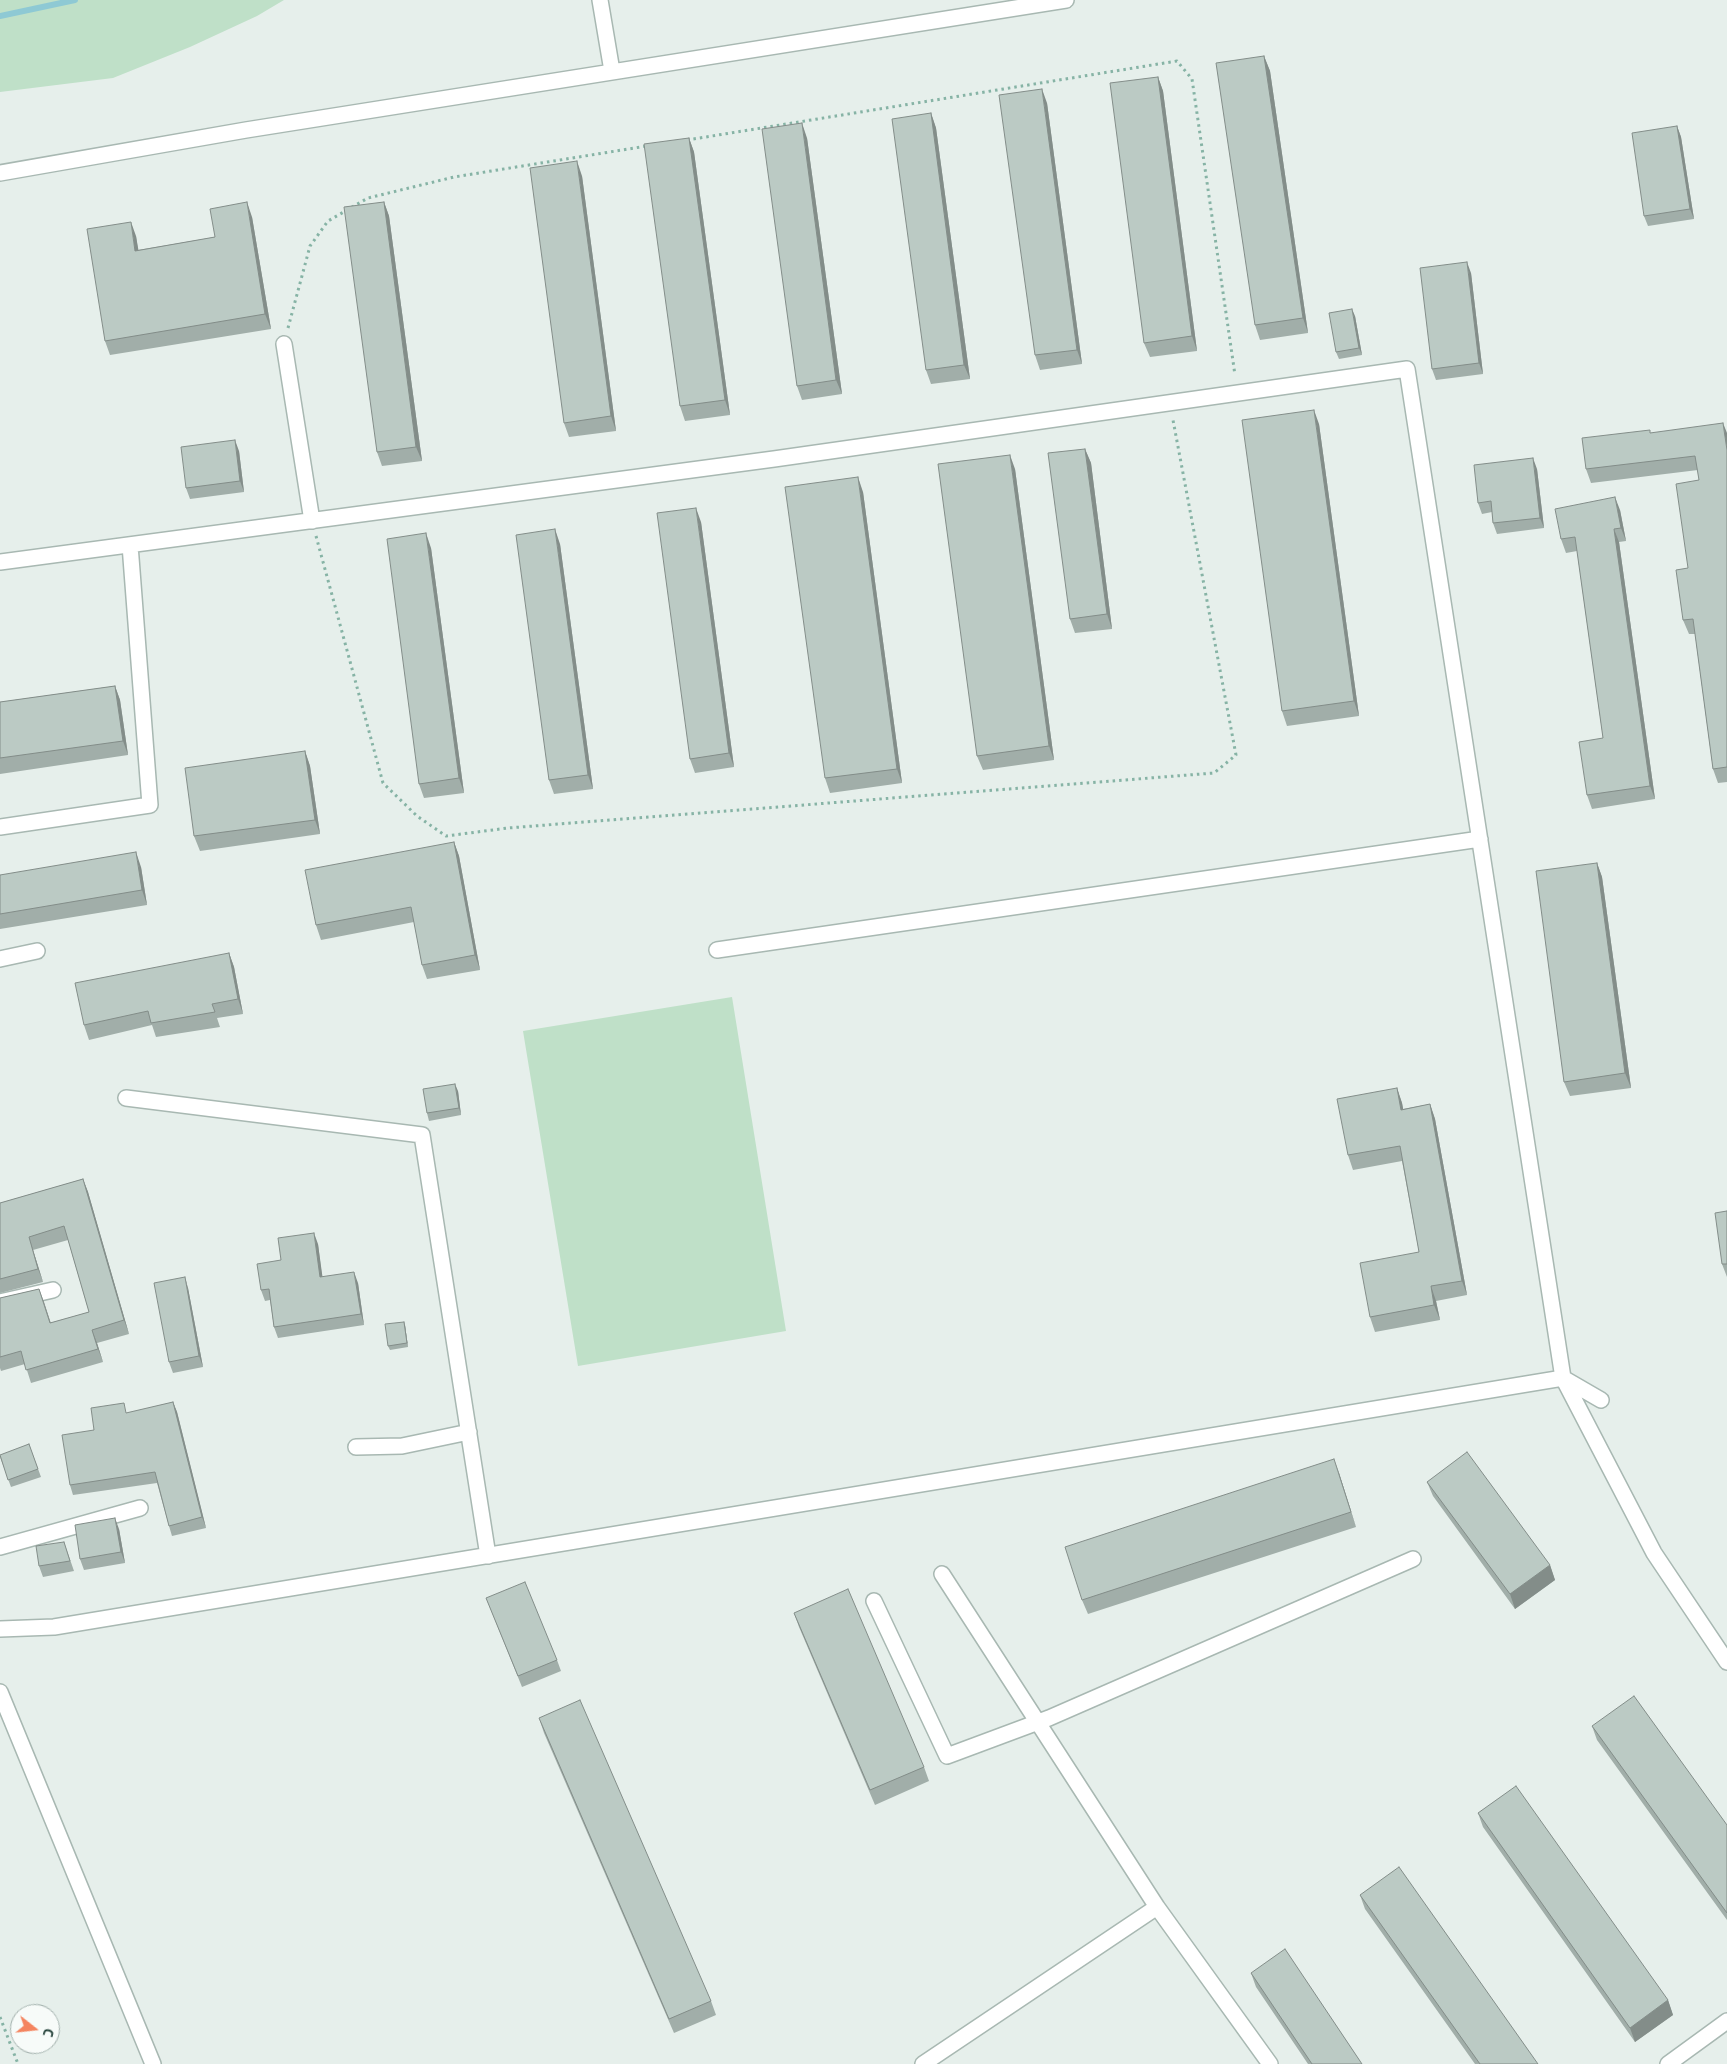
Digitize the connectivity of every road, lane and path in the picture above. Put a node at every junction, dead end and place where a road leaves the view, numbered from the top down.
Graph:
1 (600, 0) edge
2 (1066, 0) edge
3 (612, 71) junction
4 (679, 141) edge
5 (650, 146) edge
6 (0, 173) edge
7 (284, 344) joint
8 (1238, 393) junction
9 (1170, 403) junction
10 (312, 521) junction
11 (130, 545) junction
12 (0, 562) edge
13 (0, 827) edge
14 (1480, 839) junction
15 (717, 950) dead end
16 (37, 952) dead end
17 (0, 959) edge
18 (126, 1098) dead end
19 (53, 1290) dead end
20 (0, 1302) edge
21 (1563, 1378) junction
22 (1601, 1400) dead end
23 (469, 1432) junction
24 (356, 1447) dead end
25 (140, 1508) dead end
26 (0, 1547) edge
27 (488, 1556) junction
28 (1413, 1559) dead end
29 (942, 1574) dead end
30 (874, 1601) dead end
31 (0, 1629) edge
32 (1727, 1662) edge
33 (0, 1692) edge
34 (1038, 1722) junction
35 (1158, 1907) junction
36 (0, 2018) edge
37 (1727, 2021) edge
38 (18, 2064) edge
39 (153, 2064) edge
40 (923, 2064) edge
41 (1270, 2064) edge
42 (1668, 2064) edge

1 - 3 street
2 - 3 street
3 - 6 street
4 - 8 path
5 - 7 path
7 - 10 street
8 - 9 street
8 - 14 street
9 - 10 street
9 - 10 path
10 - 11 street
11 - 12 street
11 - 13 street
14 - 15 street
14 - 21 street
16 - 17 street
18 - 23 street
19 - 20 street
21 - 22 street
21 - 27 street
21 - 32 street
23 - 24 street
23 - 27 street
25 - 26 street
27 - 31 street
28 - 34 street
29 - 34 street
30 - 34 street
33 - 39 street
34 - 35 street
35 - 40 street
35 - 41 street
36 - 38 path
37 - 42 street

